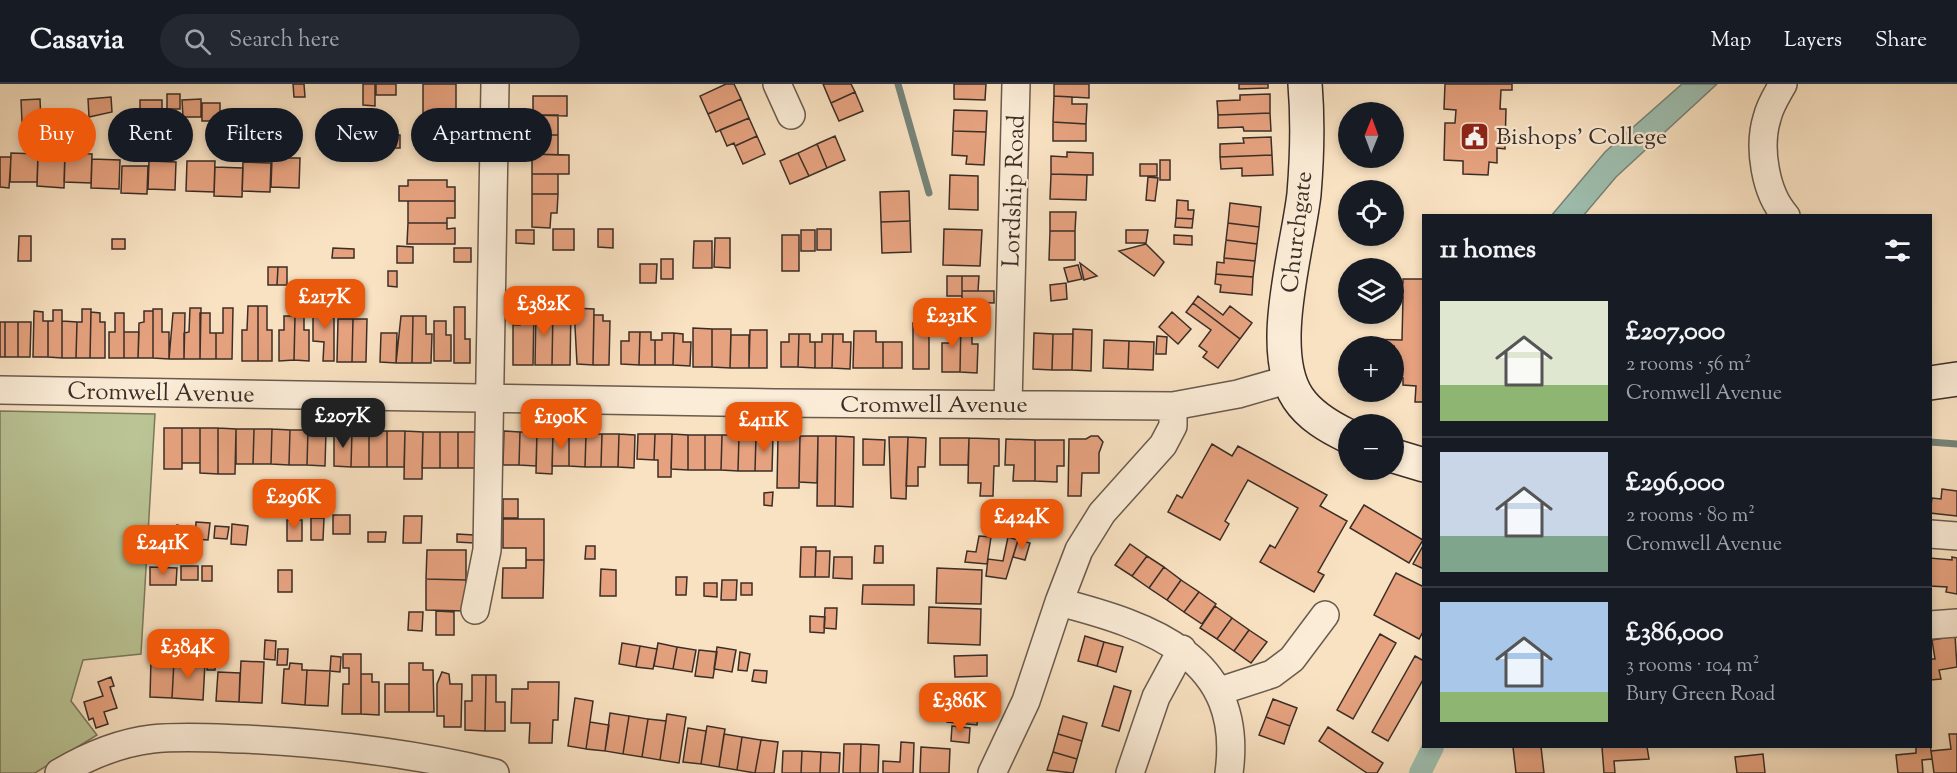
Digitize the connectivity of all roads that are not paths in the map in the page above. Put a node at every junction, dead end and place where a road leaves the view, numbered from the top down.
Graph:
1 (495, 84) edge
2 (777, 84) edge
3 (1016, 84) edge
4 (1305, 84) edge
5 (1784, 84) edge
6 (791, 115) dead end
7 (1784, 214) edge
8 (1290, 379) junction
9 (1957, 379) edge
10 (1932, 383) edge
11 (0, 390) edge
12 (490, 398) junction
13 (1008, 405) junction
14 (1173, 406) junction
15 (1338, 431) edge
16 (1404, 459) edge
17 (1422, 464) edge
18 (1932, 534) edge
19 (1957, 536) edge
20 (1059, 602) junction
21 (475, 610) dead end
22 (1325, 615) dead end
23 (1957, 623) edge
24 (1932, 625) edge
25 (1182, 649) junction
26 (1220, 691) junction
27 (59, 773) edge
28 (495, 773) edge
29 (992, 773) edge
30 (1130, 773) edge
31 (1229, 773) edge

1 - 12 street
2 - 6 street
3 - 13 street, Lordship Road
4 - 8 street, Churchgate
5 - 7 street
8 - 14 street, Cromwell Avenue
8 - 15 street
9 - 10 street
11 - 12 street, Cromwell Avenue
12 - 13 street, Cromwell Avenue
12 - 21 street
13 - 14 street, Cromwell Avenue
14 - 20 street
16 - 17 street
18 - 19 street
20 - 25 street
20 - 29 street
22 - 26 street
23 - 24 street
25 - 26 street
25 - 30 street
26 - 31 street
27 - 28 street

